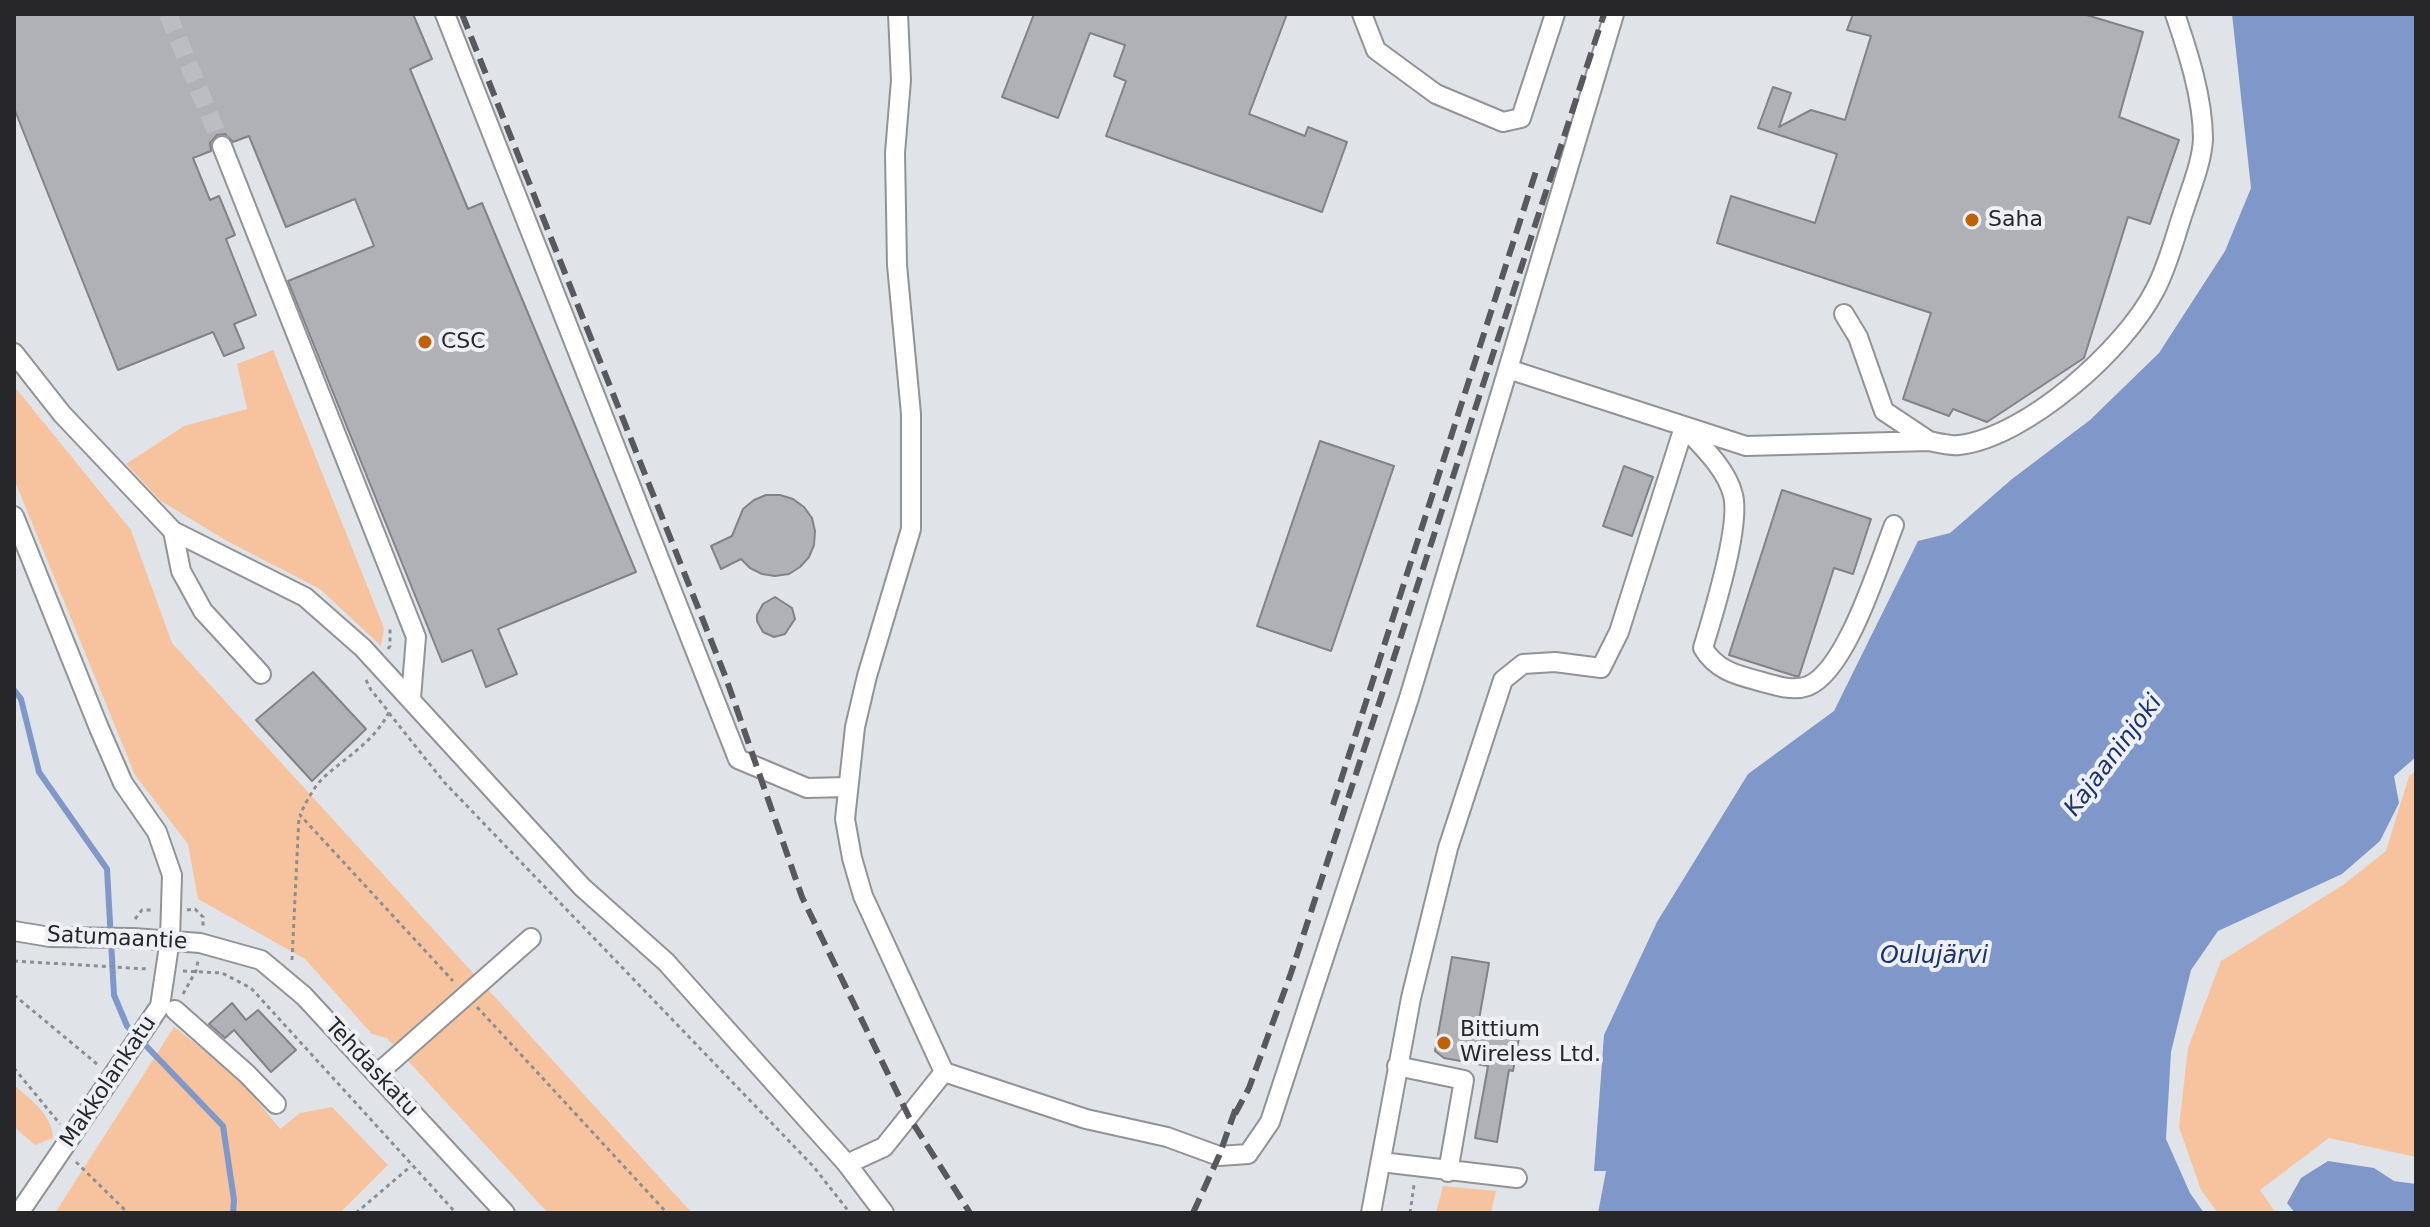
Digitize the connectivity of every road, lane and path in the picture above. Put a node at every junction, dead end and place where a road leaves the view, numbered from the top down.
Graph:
1 (445, 14) edge
2 (898, 14) edge
3 (1362, 14) edge
4 (1555, 14) edge
5 (1614, 14) edge
6 (2175, 14) edge
7 (222, 146) tunnel mouth
8 (1844, 314) dead end
9 (14, 353) edge
10 (1508, 369) junction
11 (1684, 427) junction
12 (1929, 441) junction
13 (14, 516) edge
14 (1894, 525) dead end
15 (173, 531) junction
16 (390, 623) dead end
17 (377, 663) junction
18 (261, 674) dead end
19 (411, 698) junction
20 (389, 712) junction
21 (848, 787) junction
22 (300, 815) junction
23 (14, 931) edge
24 (531, 938) dead end
25 (170, 939) junction
26 (221, 948) joint
27 (292, 960) dead end
28 (14, 961) edge
29 (165, 970) junction
30 (14, 995) edge
31 (466, 995) junction
32 (175, 1010) dead end
33 (1397, 1066) junction
34 (14, 1068) edge
35 (944, 1072) junction
36 (377, 1074) junction
37 (112, 1077) junction
38 (276, 1104) dead end
39 (64, 1148) junction
40 (1381, 1162) junction
41 (847, 1164) junction
42 (413, 1165) junction
43 (1415, 1167) junction
44 (1448, 1172) junction
45 (1517, 1178) dead end
46 (19, 1213) edge
47 (128, 1213) edge
48 (356, 1213) edge
49 (456, 1213) edge
50 (505, 1213) edge
51 (667, 1213) edge
52 (850, 1213) edge
53 (884, 1213) edge
54 (1371, 1213) edge
55 (1410, 1213) edge

1 - 21 street
2 - 21 street
3 - 4 street
5 - 10 street
6 - 12 street
7 - 19 street
8 - 12 street
9 - 15 street
10 - 11 street
10 - 35 street
11 - 12 street
11 - 14 street
11 - 33 street
13 - 25 street, Makkolankatu
15 - 17 street
15 - 18 street
16 - 17 path
17 - 19 street
17 - 20 path
19 - 41 street
20 - 22 path
20 - 52 path
21 - 35 street
22 - 27 path
22 - 31 path
23 - 25 street, Satumaantie
24 - 31 street
25 - 26 street, Satumaantie
25 - 29 street, Makkolankatu
26 - 36 street, Tehdaskatu
28 - 29 path
29 - 37 street, Makkolankatu
29 - 42 path
30 - 37 path
31 - 36 street
31 - 51 path
32 - 38 street
33 - 40 street
33 - 44 street
34 - 39 path
35 - 41 street
36 - 50 street, Tehdaskatu
37 - 39 street, Makkolankatu
39 - 46 street, Makkolankatu
39 - 47 path
40 - 43 street
40 - 54 street
41 - 53 street
42 - 48 path
42 - 49 path
43 - 44 street
43 - 55 path
44 - 45 street

